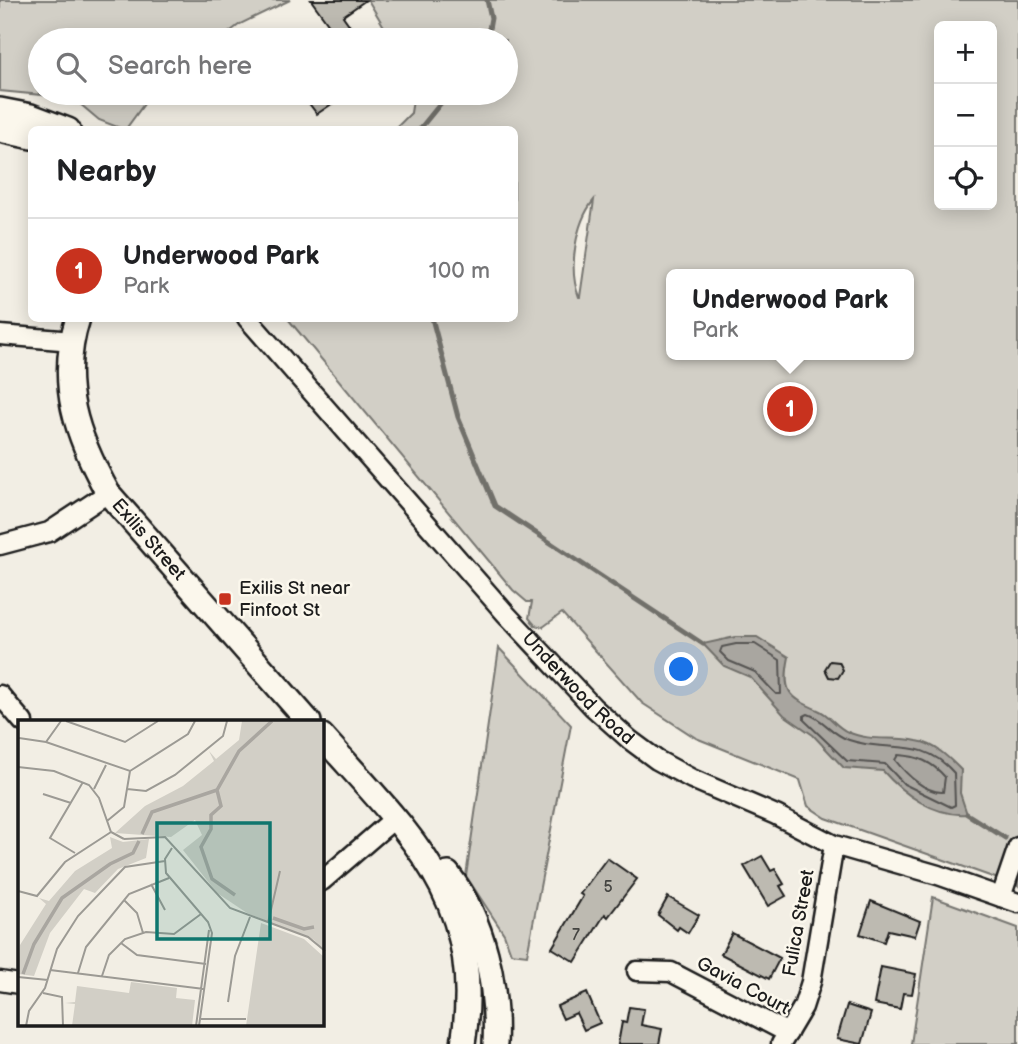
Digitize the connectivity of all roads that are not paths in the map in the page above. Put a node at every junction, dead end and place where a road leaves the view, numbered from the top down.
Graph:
1 (0, 110) edge
2 (57, 126) edge
3 (0, 130) edge
4 (28, 136) edge
5 (77, 322) edge
6 (250, 322) edge
7 (0, 335) edge
8 (73, 341) junction
9 (108, 493) junction
10 (0, 545) edge
11 (0, 695) edge
12 (21, 720) edge
13 (307, 720) edge
14 (324, 738) edge
15 (395, 818) junction
16 (416, 843) junction
17 (834, 845) junction
18 (1018, 847) edge
19 (324, 879) edge
20 (1010, 900) edge
21 (638, 971) dead end
22 (0, 981) edge
23 (18, 984) edge
24 (785, 1038) edge
25 (464, 1044) edge
26 (495, 1044) edge

1 - 2 street
3 - 4 street
5 - 8 street, Exilis Street
6 - 17 street, Underwood Road
7 - 8 street
8 - 9 street, Exilis Street
9 - 10 street
9 - 13 street, Exilis Street
11 - 12 street
14 - 15 street
15 - 16 street
15 - 19 street
16 - 25 street
16 - 26 street
17 - 20 street, Underwood Road
17 - 24 street, Fulica Street
18 - 20 street
21 - 24 street, Gavia Court
22 - 23 street

